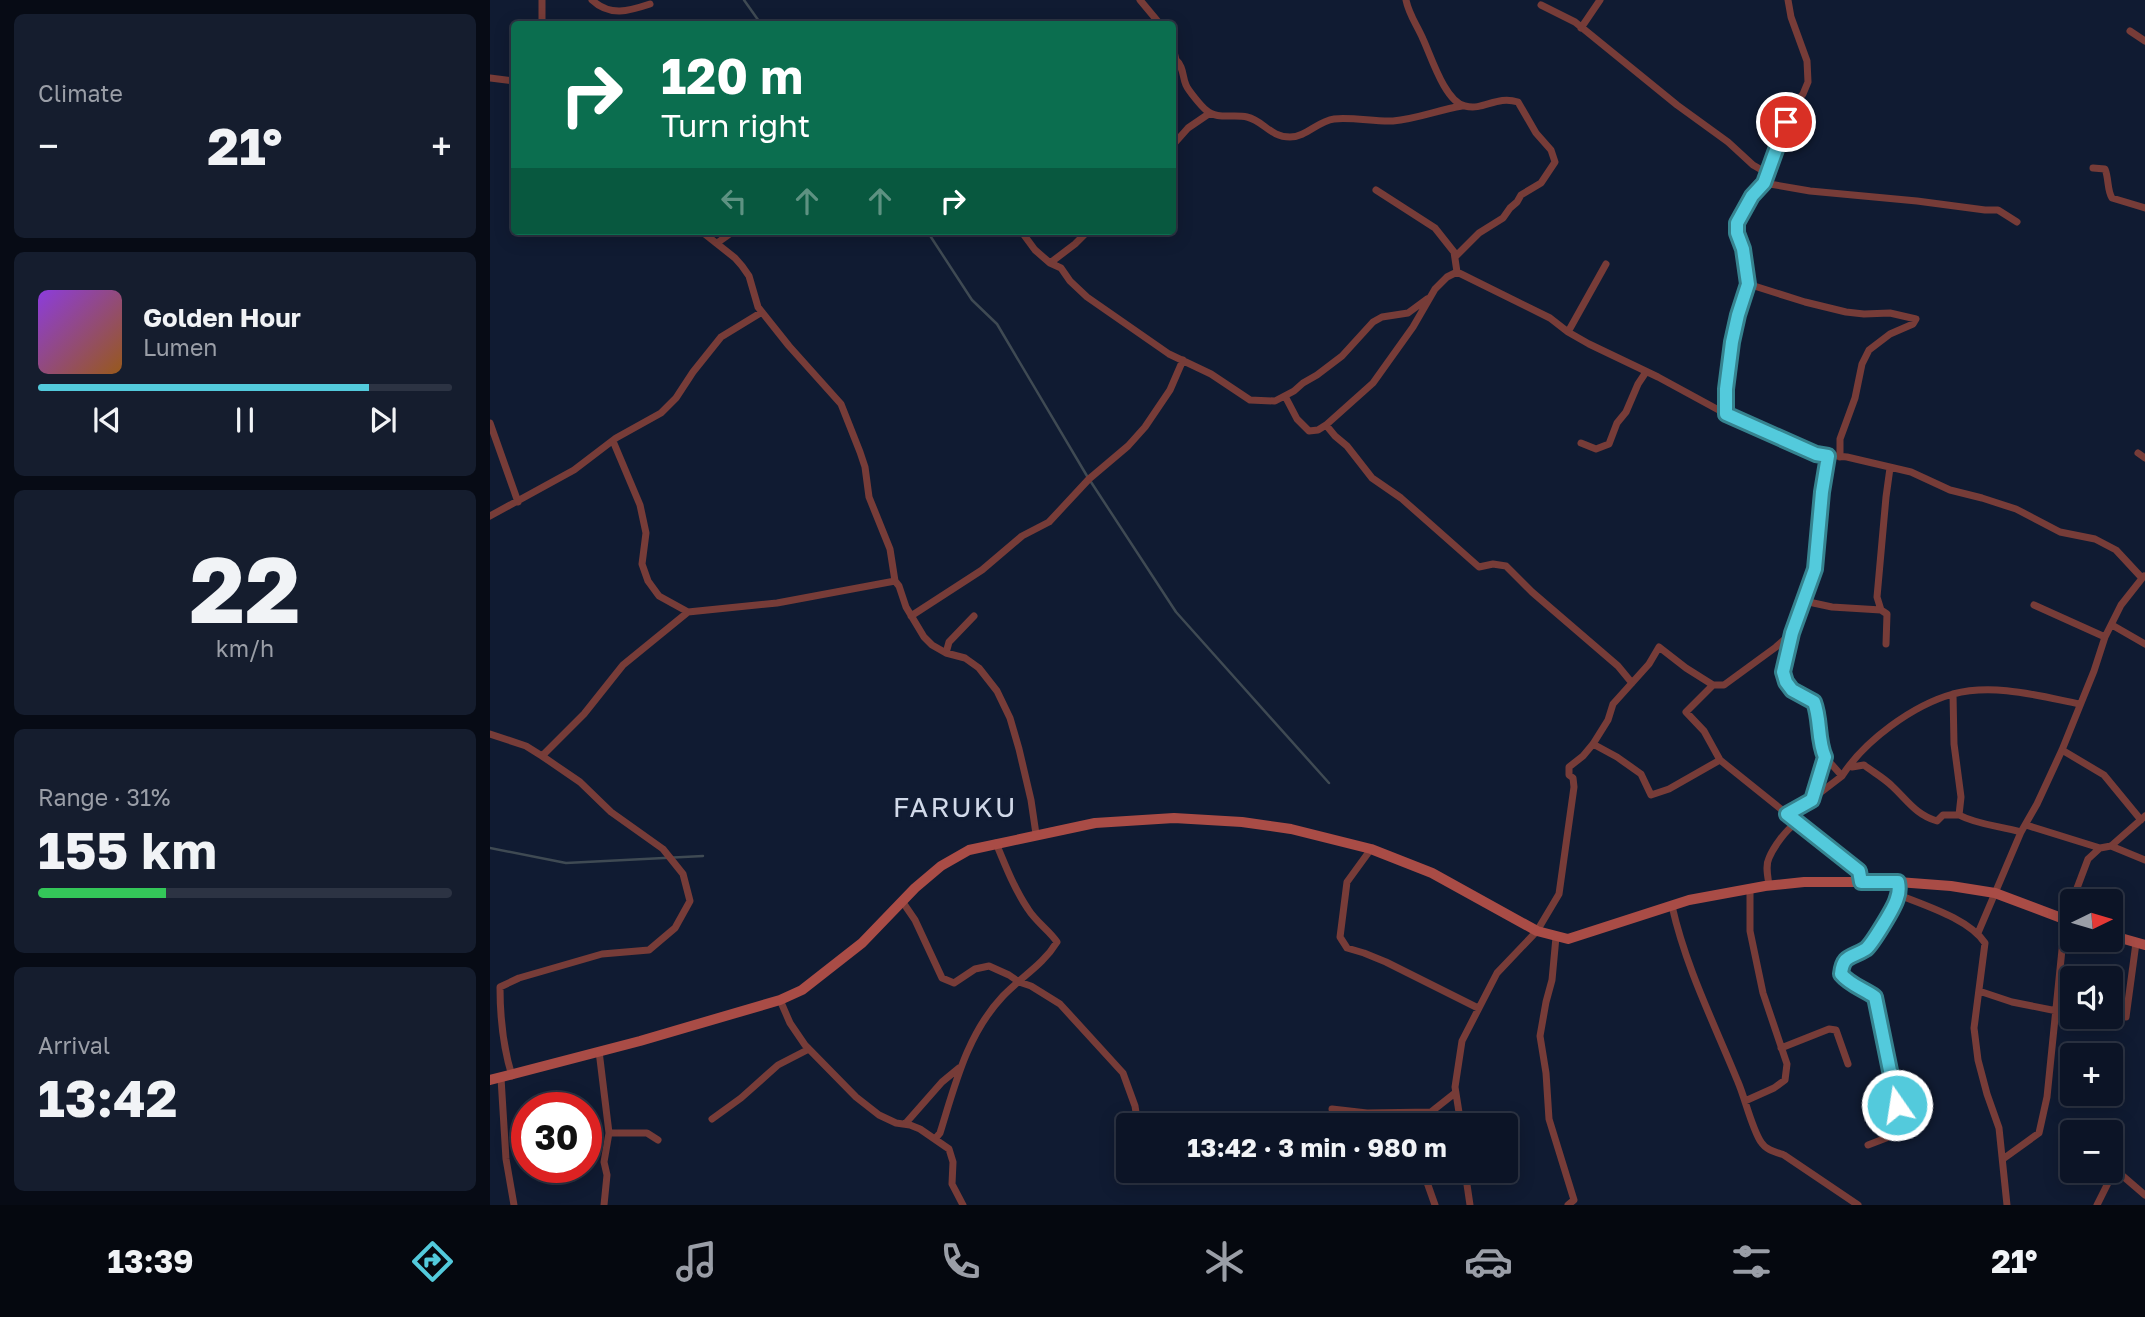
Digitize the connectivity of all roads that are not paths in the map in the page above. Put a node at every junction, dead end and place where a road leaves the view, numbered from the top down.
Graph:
1 (542, 0) edge
2 (592, 0) edge
3 (1140, 0) edge
4 (1406, 0) edge
5 (1600, 0) edge
6 (1788, 0) edge
7 (650, 4) dead end
8 (1541, 5) dead end
9 (542, 21) edge
10 (1158, 21) edge
11 (1581, 28) junction
12 (2130, 31) dead end
13 (2145, 41) edge
14 (1176, 62) edge
15 (490, 78) edge
16 (511, 82) edge
17 (1461, 106) junction
18 (1210, 113) junction
19 (1176, 142) edge
20 (2093, 168) dead end
21 (1767, 173) junction
22 (1764, 183) junction
23 (1376, 190) dead end
24 (2145, 208) edge
25 (2017, 222) dead end
26 (706, 235) edge
27 (728, 235) edge
28 (1024, 235) edge
29 (1083, 235) edge
30 (717, 243) junction
31 (1456, 256) junction
32 (1050, 263) junction
33 (1606, 264) dead end
34 (1457, 272) junction
35 (1748, 284) junction
36 (1430, 297) junction
37 (762, 312) junction
38 (1568, 332) junction
39 (1183, 360) junction
40 (1646, 372) junction
41 (1284, 396) junction
42 (1726, 414) junction
43 (490, 423) edge
44 (1326, 425) junction
45 (613, 440) junction
46 (1581, 443) dead end
47 (1828, 456) junction
48 (1840, 457) junction
49 (1891, 468) junction
50 (518, 502) junction
51 (490, 516) edge
52 (2143, 577) edge
53 (895, 581) junction
54 (1804, 600) junction
55 (2034, 605) dead end
56 (1881, 610) junction
57 (688, 612) junction
58 (911, 616) junction
59 (974, 616) dead end
60 (2112, 625) junction
61 (1792, 633) junction
62 (2105, 637) junction
63 (1886, 644) dead end
64 (2145, 644) edge
65 (946, 653) junction
66 (1632, 683) junction
67 (1713, 685) junction
68 (1953, 694) junction
69 (2080, 704) junction
70 (490, 734) edge
71 (1593, 744) junction
72 (2062, 750) junction
73 (542, 756) junction
74 (1825, 757) junction
75 (1720, 760) junction
76 (1849, 766) junction
77 (1842, 776) junction
78 (1812, 800) junction
79 (1787, 814) junction
80 (1959, 815) junction
81 (2143, 818) edge
82 (1796, 822) junction
83 (2026, 825) junction
84 (2021, 832) junction
85 (1036, 834) junction
86 (996, 844) junction
87 (2112, 846) junction
88 (2100, 848) junction
89 (1371, 849) junction
90 (2145, 860) edge
91 (1861, 882) junction
92 (1898, 882) junction
93 (1769, 886) junction
94 (1749, 889) junction
95 (2078, 889) edge
96 (1995, 893) junction
97 (1899, 895) junction
98 (902, 901) junction
99 (1672, 906) junction
100 (2060, 918) edge
101 (1537, 931) junction
102 (1978, 933) junction
103 (1556, 937) junction
104 (2123, 938) edge
105 (2141, 944) edge
106 (2064, 952) edge
107 (1019, 982) junction
108 (1979, 991) junction
109 (780, 1000) junction
110 (1478, 1008) junction
111 (2057, 1011) junction
112 (2126, 1017) dead end
113 (1781, 1048) junction
114 (809, 1049) junction
115 (599, 1051) junction
116 (1848, 1064) dead end
117 (959, 1068) junction
118 (501, 1078) edge
119 (1455, 1093) junction
120 (1745, 1101) junction
121 (1332, 1109) dead end
122 (1431, 1112) joint
123 (1136, 1113) edge
124 (1460, 1113) edge
125 (712, 1119) dead end
126 (905, 1124) junction
127 (609, 1133) junction
128 (935, 1139) junction
129 (658, 1140) dead end
130 (1868, 1145) dead end
131 (2003, 1159) junction
132 (2123, 1176) edge
133 (1427, 1183) edge
134 (1467, 1183) edge
135 (2106, 1183) edge
136 (2145, 1195) edge
137 (1849, 1199) junction
138 (514, 1205) edge
139 (604, 1205) edge
140 (963, 1205) edge
141 (1435, 1205) edge
142 (1470, 1205) edge
143 (1568, 1205) edge
144 (1842, 1205) edge
145 (1858, 1205) edge
146 (2007, 1205) edge
147 (2097, 1205) edge

1 - 9 street
2 - 7 street
3 - 10 street
4 - 17 street
5 - 11 street
6 - 21 street
8 - 11 street
11 - 21 street
12 - 13 street
14 - 18 street
15 - 16 street
17 - 18 street
17 - 31 street
18 - 19 street
20 - 24 street
21 - 22 street
22 - 25 street
22 - 35 street
23 - 31 street
26 - 30 street
27 - 30 street
28 - 32 street
29 - 32 street
30 - 37 street
31 - 34 street
32 - 39 street
33 - 38 street
34 - 36 street
34 - 38 street
35 - 42 street
35 - 48 street
36 - 41 street
36 - 44 street
37 - 45 street
37 - 53 street
38 - 40 street
39 - 41 street
39 - 58 street
40 - 42 street
40 - 46 street
41 - 44 street
42 - 47 street
43 - 50 street
44 - 66 street
45 - 50 street
45 - 57 street
47 - 48 street
47 - 54 street
48 - 49 street
49 - 52 street
49 - 56 street
50 - 51 street
52 - 60 street
53 - 57 street
53 - 58 street
54 - 56 street
54 - 61 street
55 - 62 street
56 - 63 street
57 - 73 street
58 - 65 street
59 - 65 street
60 - 62 street
60 - 64 street
61 - 67 street
61 - 74 street
62 - 69 street
65 - 85 street
66 - 67 street
66 - 71 street
67 - 75 street
68 - 69 street
68 - 76 street
68 - 80 street
69 - 72 street
70 - 73 street
71 - 75 street
71 - 101 street
72 - 81 street
72 - 83 street
73 - 118 street
74 - 77 street
74 - 78 street
75 - 79 street
76 - 77 street
76 - 80 street
77 - 78 street
78 - 79 street
79 - 82 street
80 - 84 street
81 - 87 street
82 - 91 street
82 - 93 street
83 - 84 street
83 - 88 street
84 - 96 street
85 - 86 street
85 - 89 street
86 - 98 street
86 - 107 street
87 - 88 street
87 - 90 street
88 - 95 street
89 - 101 street
89 - 110 street
91 - 92 street
91 - 93 street
92 - 96 street
92 - 97 street
93 - 94 street
94 - 99 street
94 - 113 street
96 - 100 street
96 - 102 street
97 - 102 street
97 - 130 street
98 - 107 street
98 - 109 street
99 - 103 street
99 - 120 street
101 - 103 street
101 - 110 street
102 - 108 street
103 - 143 street
104 - 105 street
105 - 112 street
106 - 111 street
107 - 117 street
107 - 123 street
108 - 111 street
108 - 131 street
109 - 114 street
109 - 115 street
110 - 119 street
111 - 131 street
113 - 116 street
113 - 120 street
114 - 125 street
114 - 126 street
115 - 118 street
115 - 127 street
117 - 126 street
117 - 128 street
118 - 138 street
119 - 122 street
119 - 124 street
120 - 137 street
121 - 122 street
126 - 128 street
127 - 129 street
127 - 139 street
128 - 140 street
131 - 146 street
132 - 136 street
133 - 141 street
134 - 142 street
135 - 147 street
137 - 144 street
137 - 145 street

